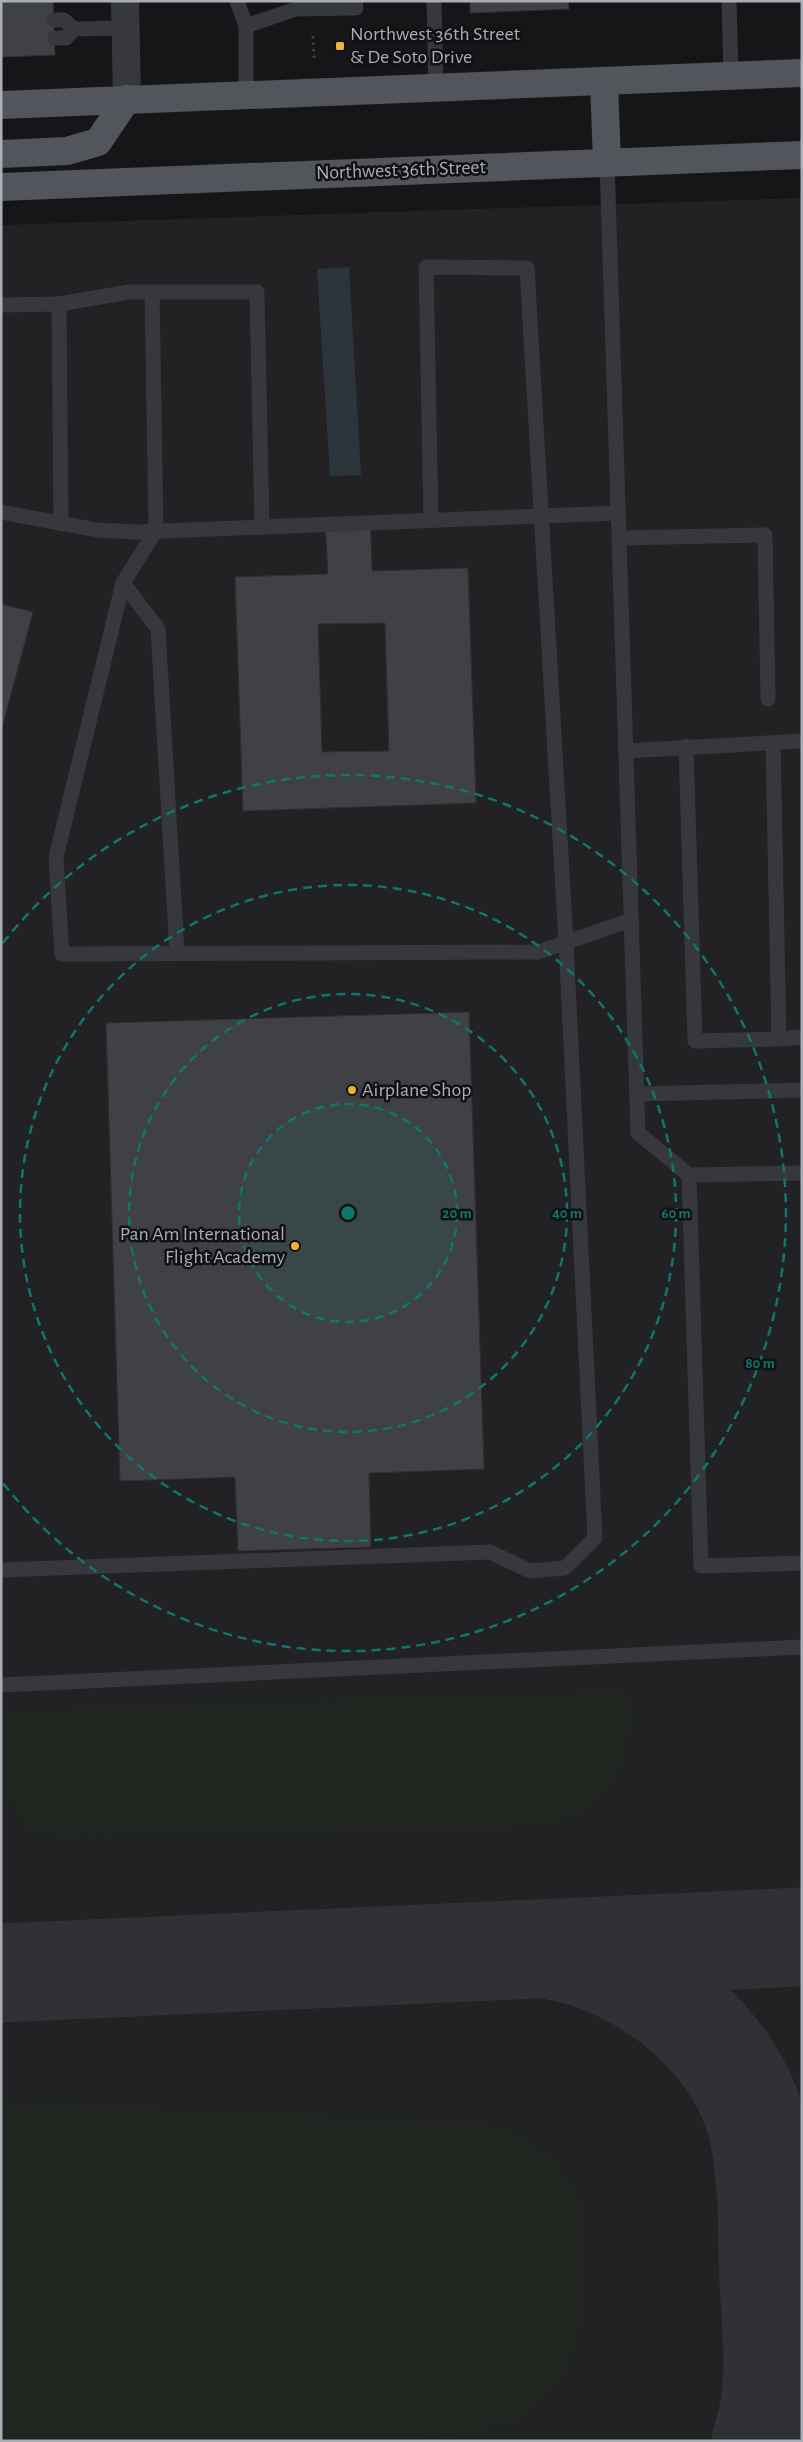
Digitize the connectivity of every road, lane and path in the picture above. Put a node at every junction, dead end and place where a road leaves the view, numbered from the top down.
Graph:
1 (237, 1) edge
2 (356, 1) edge
3 (434, 1) edge
4 (729, 1) edge
5 (126, 14) edge
6 (54, 20) dead end
7 (246, 26) junction
8 (74, 29) junction
9 (313, 32) dead end
10 (55, 38) dead end
11 (314, 58) dead end
12 (802, 74) edge
13 (731, 76) junction
14 (604, 81) junction
15 (436, 88) junction
16 (246, 95) junction
17 (127, 99) junction
18 (1, 105) edge
19 (1, 154) edge
20 (802, 154) edge
21 (607, 162) junction
22 (1, 187) edge
23 (152, 292) junction
24 (59, 304) junction
25 (1, 305) edge
26 (1, 512) edge
27 (618, 513) junction
28 (542, 516) junction
29 (431, 520) junction
30 (61, 524) junction
31 (262, 527) junction
32 (156, 530) junction
33 (619, 538) junction
34 (123, 583) junction
35 (768, 699) dead end
36 (802, 741) edge
37 (773, 743) junction
38 (686, 746) junction
39 (626, 750) junction
40 (631, 920) junction
41 (566, 942) junction
42 (177, 953) junction
43 (802, 1037) edge
44 (780, 1039) junction
45 (802, 1090) edge
46 (637, 1094) junction
47 (802, 1172) edge
48 (689, 1175) junction
49 (802, 1563) edge
50 (1, 1570) edge
51 (802, 1647) edge
52 (1, 1685) edge

1 - 7 lane
2 - 7 lane
3 - 15 lane
4 - 13 lane
5 - 8 lane
5 - 17 street
6 - 8 lane
7 - 16 lane
8 - 10 lane
9 - 11 path
12 - 13 main road
13 - 14 main road
14 - 15 main road
14 - 21 main road
15 - 16 main road
16 - 17 main road
17 - 18 main road
17 - 19 main road
20 - 21 main road, Northwest 36th Street
21 - 22 main road, Northwest 36th Street
21 - 27 lane
23 - 24 lane
23 - 31 lane
23 - 32 lane
24 - 25 lane
24 - 30 lane
26 - 30 lane
27 - 28 lane
27 - 33 lane
28 - 29 lane
28 - 29 lane
28 - 41 lane
29 - 31 lane
30 - 32 lane
31 - 32 lane
32 - 34 lane
33 - 35 lane
33 - 39 lane
34 - 42 lane
34 - 42 lane
36 - 37 lane
37 - 38 lane
37 - 44 lane
38 - 39 lane
38 - 44 lane
39 - 40 lane
40 - 41 lane
40 - 46 lane
41 - 42 lane
41 - 50 lane
43 - 44 lane
45 - 46 lane
46 - 48 lane
47 - 48 lane
48 - 49 lane
51 - 52 lane

